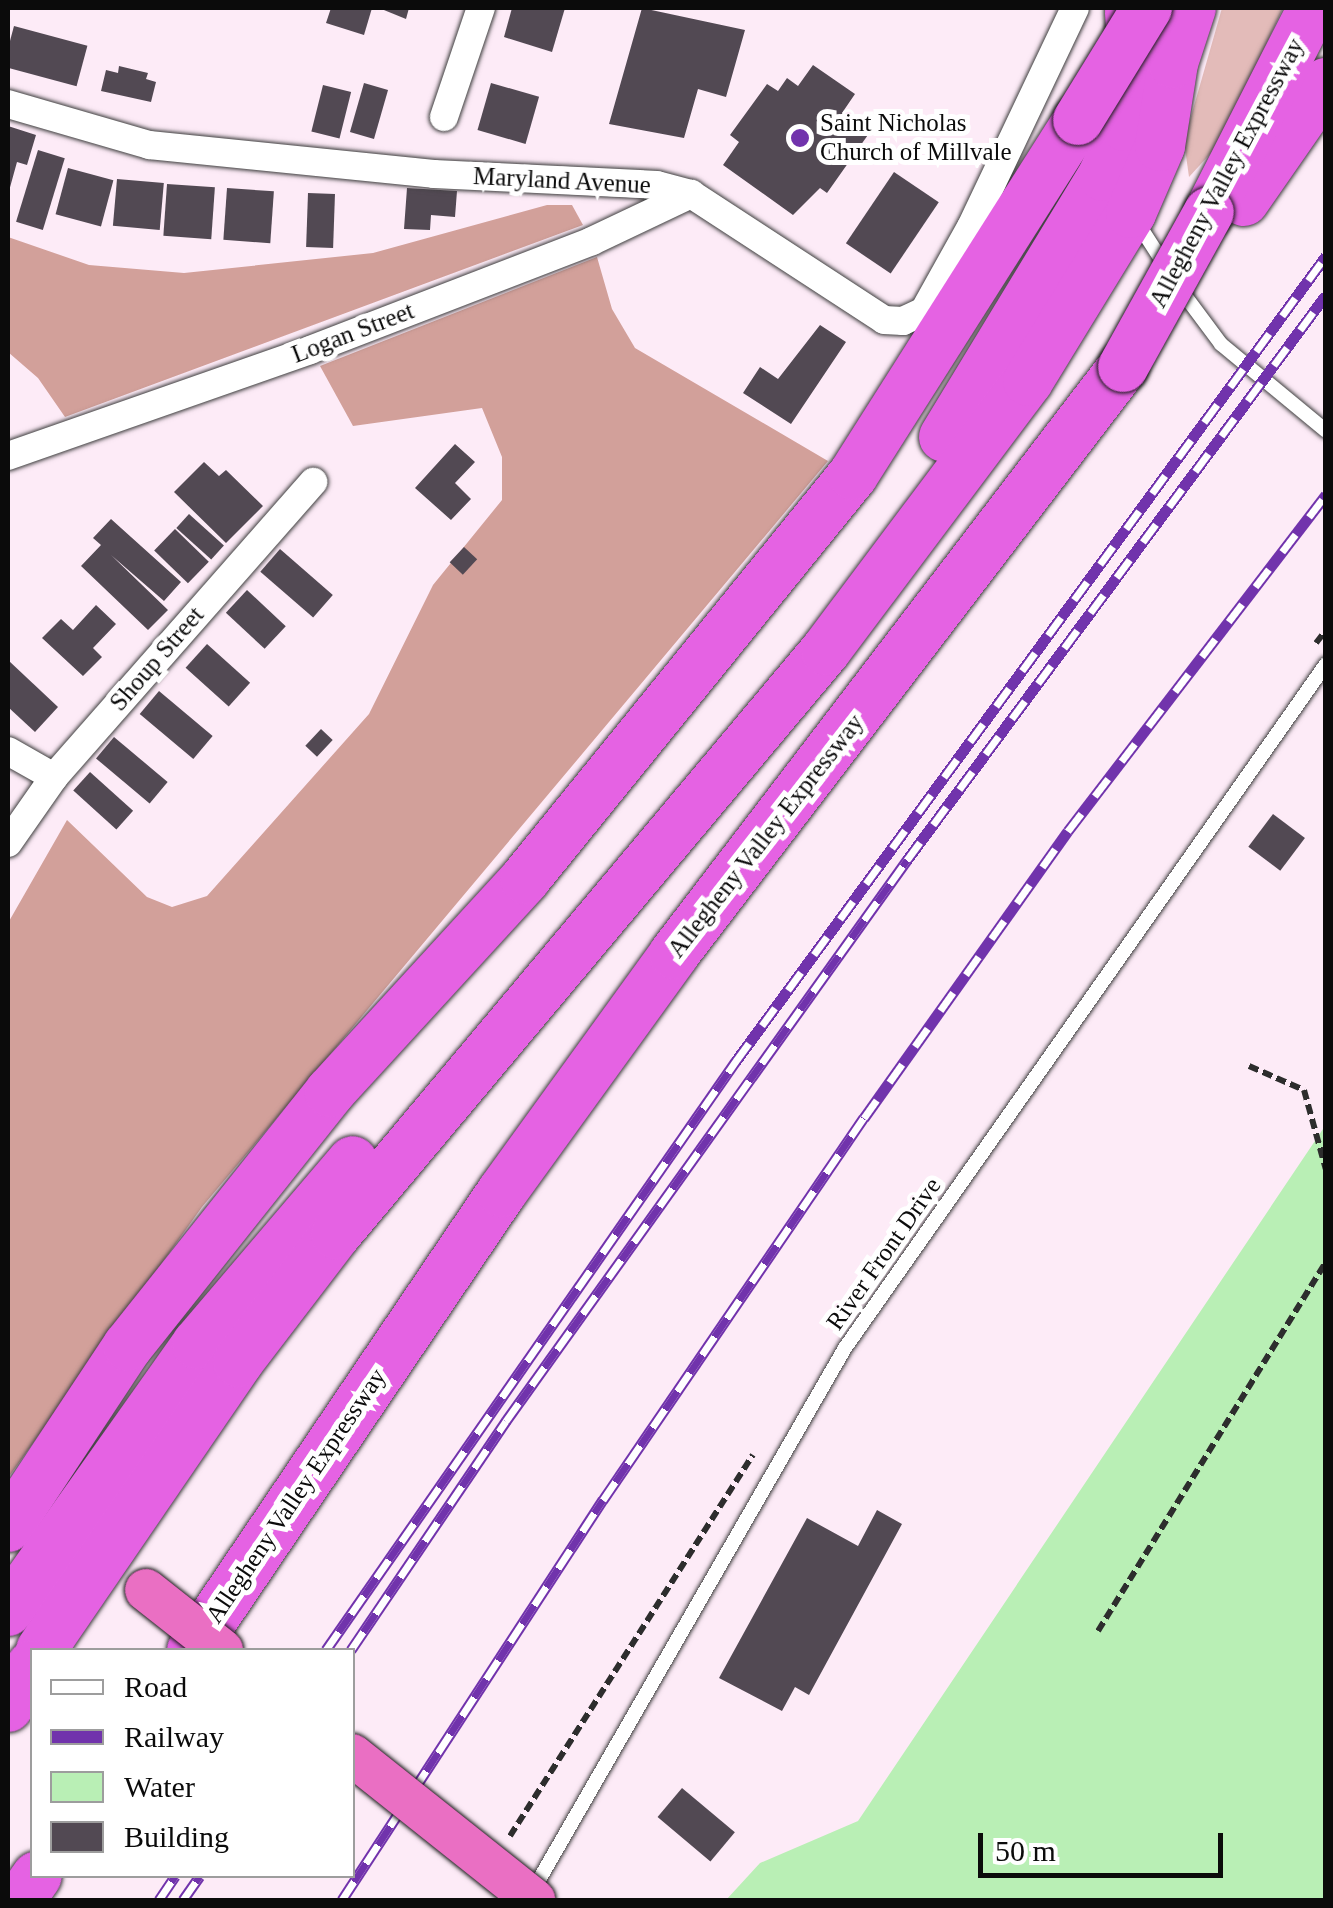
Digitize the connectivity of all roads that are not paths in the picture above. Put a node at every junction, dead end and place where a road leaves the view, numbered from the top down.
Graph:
1 (482, 8) edge
2 (1075, 8) edge
3 (1190, 8) edge
4 (1314, 8) edge
5 (1132, 9) edge
6 (1326, 83) edge
7 (8, 104) edge
8 (444, 117) dead end
9 (692, 194) junction
10 (1117, 195) junction
11 (1215, 223) junction
12 (1326, 431) edge
13 (8, 456) edge
14 (312, 482) dead end
15 (1326, 664) edge
16 (8, 751) edge
17 (54, 777) junction
18 (8, 843) edge
19 (525, 879) junction
20 (197, 1344) junction
21 (8, 1527) edge
22 (146, 1590) dead end
23 (8, 1611) edge
24 (42, 1648) edge
25 (193, 1648) edge
26 (219, 1648) edge
27 (30, 1668) edge
28 (8, 1707) edge
29 (355, 1757) edge
30 (36, 1878) edge
31 (20, 1900) edge
32 (526, 1900) edge
33 (534, 1900) edge

1 - 8 street
2 - 9 street, Maryland Avenue
3 - 10 highway
4 - 11 highway, Allegheny Valley Expressway
5 - 10 highway
5 - 19 highway, bridge
6 - 11 highway
7 - 9 street, Maryland Avenue
9 - 13 street, Logan Street
10 - 12 lane
10 - 20 highway
10 - 24 highway
11 - 25 highway, Allegheny Valley Expressway, bridge
14 - 17 street, Shoup Street
15 - 32 lane, River Front Drive
16 - 17 street
17 - 18 street, Shoup Street
19 - 20 highway
19 - 21 highway
20 - 23 highway
22 - 26 main road, bridge
27 - 28 highway
29 - 33 main road, bridge
30 - 31 highway

